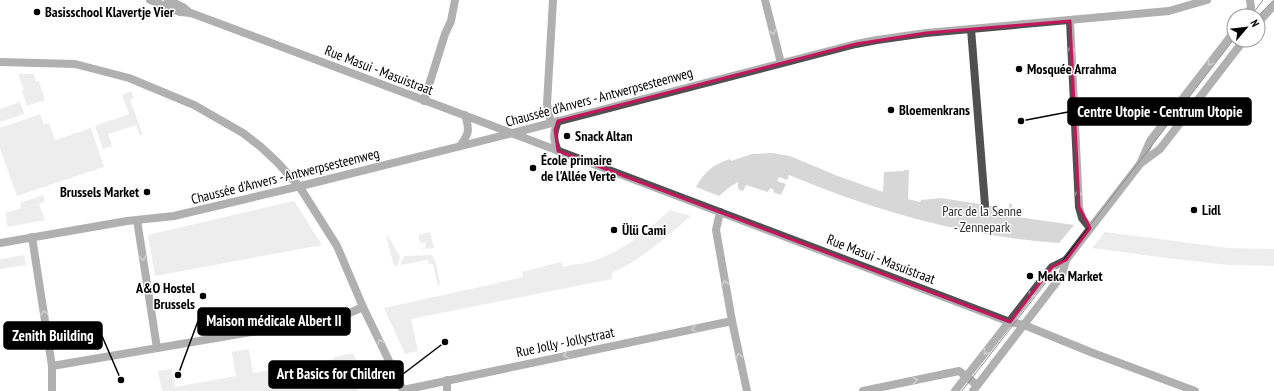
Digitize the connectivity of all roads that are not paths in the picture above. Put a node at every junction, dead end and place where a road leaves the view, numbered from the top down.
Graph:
1 (150, 0) edge
2 (168, 0) edge
3 (456, 0) edge
4 (553, 0) edge
5 (765, 0) edge
6 (1207, 0) edge
7 (1274, 4) edge
8 (191, 13) junction
9 (1266, 14) edge
10 (1070, 21) junction
11 (971, 29) junction
12 (1226, 42) edge
13 (1238, 48) edge
14 (0, 62) edge
15 (781, 63) junction
16 (424, 101) junction
17 (465, 115) junction
18 (554, 122) junction
19 (513, 133) junction
20 (460, 146) junction
21 (558, 151) junction
22 (1140, 164) junction
23 (300, 186) junction
24 (985, 205) dead end
25 (720, 212) junction
26 (137, 220) junction
27 (1090, 228) junction
28 (32, 238) junction
29 (0, 243) edge
30 (1066, 260) junction
31 (363, 307) junction
32 (732, 321) junction
33 (1010, 322) junction
34 (1024, 325) junction
35 (157, 348) junction
36 (52, 366) junction
37 (966, 377) junction
38 (447, 380) junction
39 (975, 388) edge
40 (52, 391) edge
41 (446, 391) edge
42 (747, 391) edge
43 (863, 391) edge
44 (956, 391) edge
45 (1195, 391) edge

1 - 8 street, Rue Masui - Masuistraat
2 - 8 street, Rue Masui - Masuistraat
3 - 16 street
4 - 18 street
5 -> 15 street
6 - 10 street, Chaussée d'Anvers - Antwerpsesteenweg
7 - 9 street
8 - 16 street, Rue Masui - Masuistraat
10 - 11 street, Chaussée d'Anvers - Antwerpsesteenweg
27 -> 10 street
11 - 15 street, Chaussée d'Anvers - Antwerpsesteenweg
11 - 24 street
12 -> 22 street
13 - 22 street
14 - 23 street
15 - 18 street, Chaussée d'Anvers - Antwerpsesteenweg
16 - 17 street, Rue Masui - Masuistraat
17 - 19 street, Rue Masui - Masuistraat
17 - 20 street
18 - 19 street, Chaussée d'Anvers - Antwerpsesteenweg
18 - 21 street
19 - 20 street, Chaussée d'Anvers - Antwerpsesteenweg
19 - 21 street, Rue Masui - Masuistraat
20 - 23 street, Chaussée d'Anvers - Antwerpsesteenweg
21 - 25 street, Rue Masui - Masuistraat
22 - 27 street
23 - 26 street, Chaussée d'Anvers - Antwerpsesteenweg
23 - 31 street
32 -> 25 street
25 - 33 street, Rue Masui - Masuistraat
26 - 28 street, Chaussée d'Anvers - Antwerpsesteenweg
26 -> 35 street
27 - 30 street
28 - 29 street, Chaussée d'Anvers - Antwerpsesteenweg
36 -> 28 street
30 -> 33 street
30 - 34 street
31 - 35 street
38 -> 31 street, Rue Jolly - Jollystraat
32 -> 38 street, Rue Jolly - Jollystraat
42 -> 32 street
33 - 34 street, Rue Masui - Masuistraat
33 -> 37 street
34 - 39 street
34 - 45 street, Rue Masui - Masuistraat
35 - 36 street
36 - 40 street
37 - 39 street
43 -> 37 street
37 - 44 street
38 - 41 street

